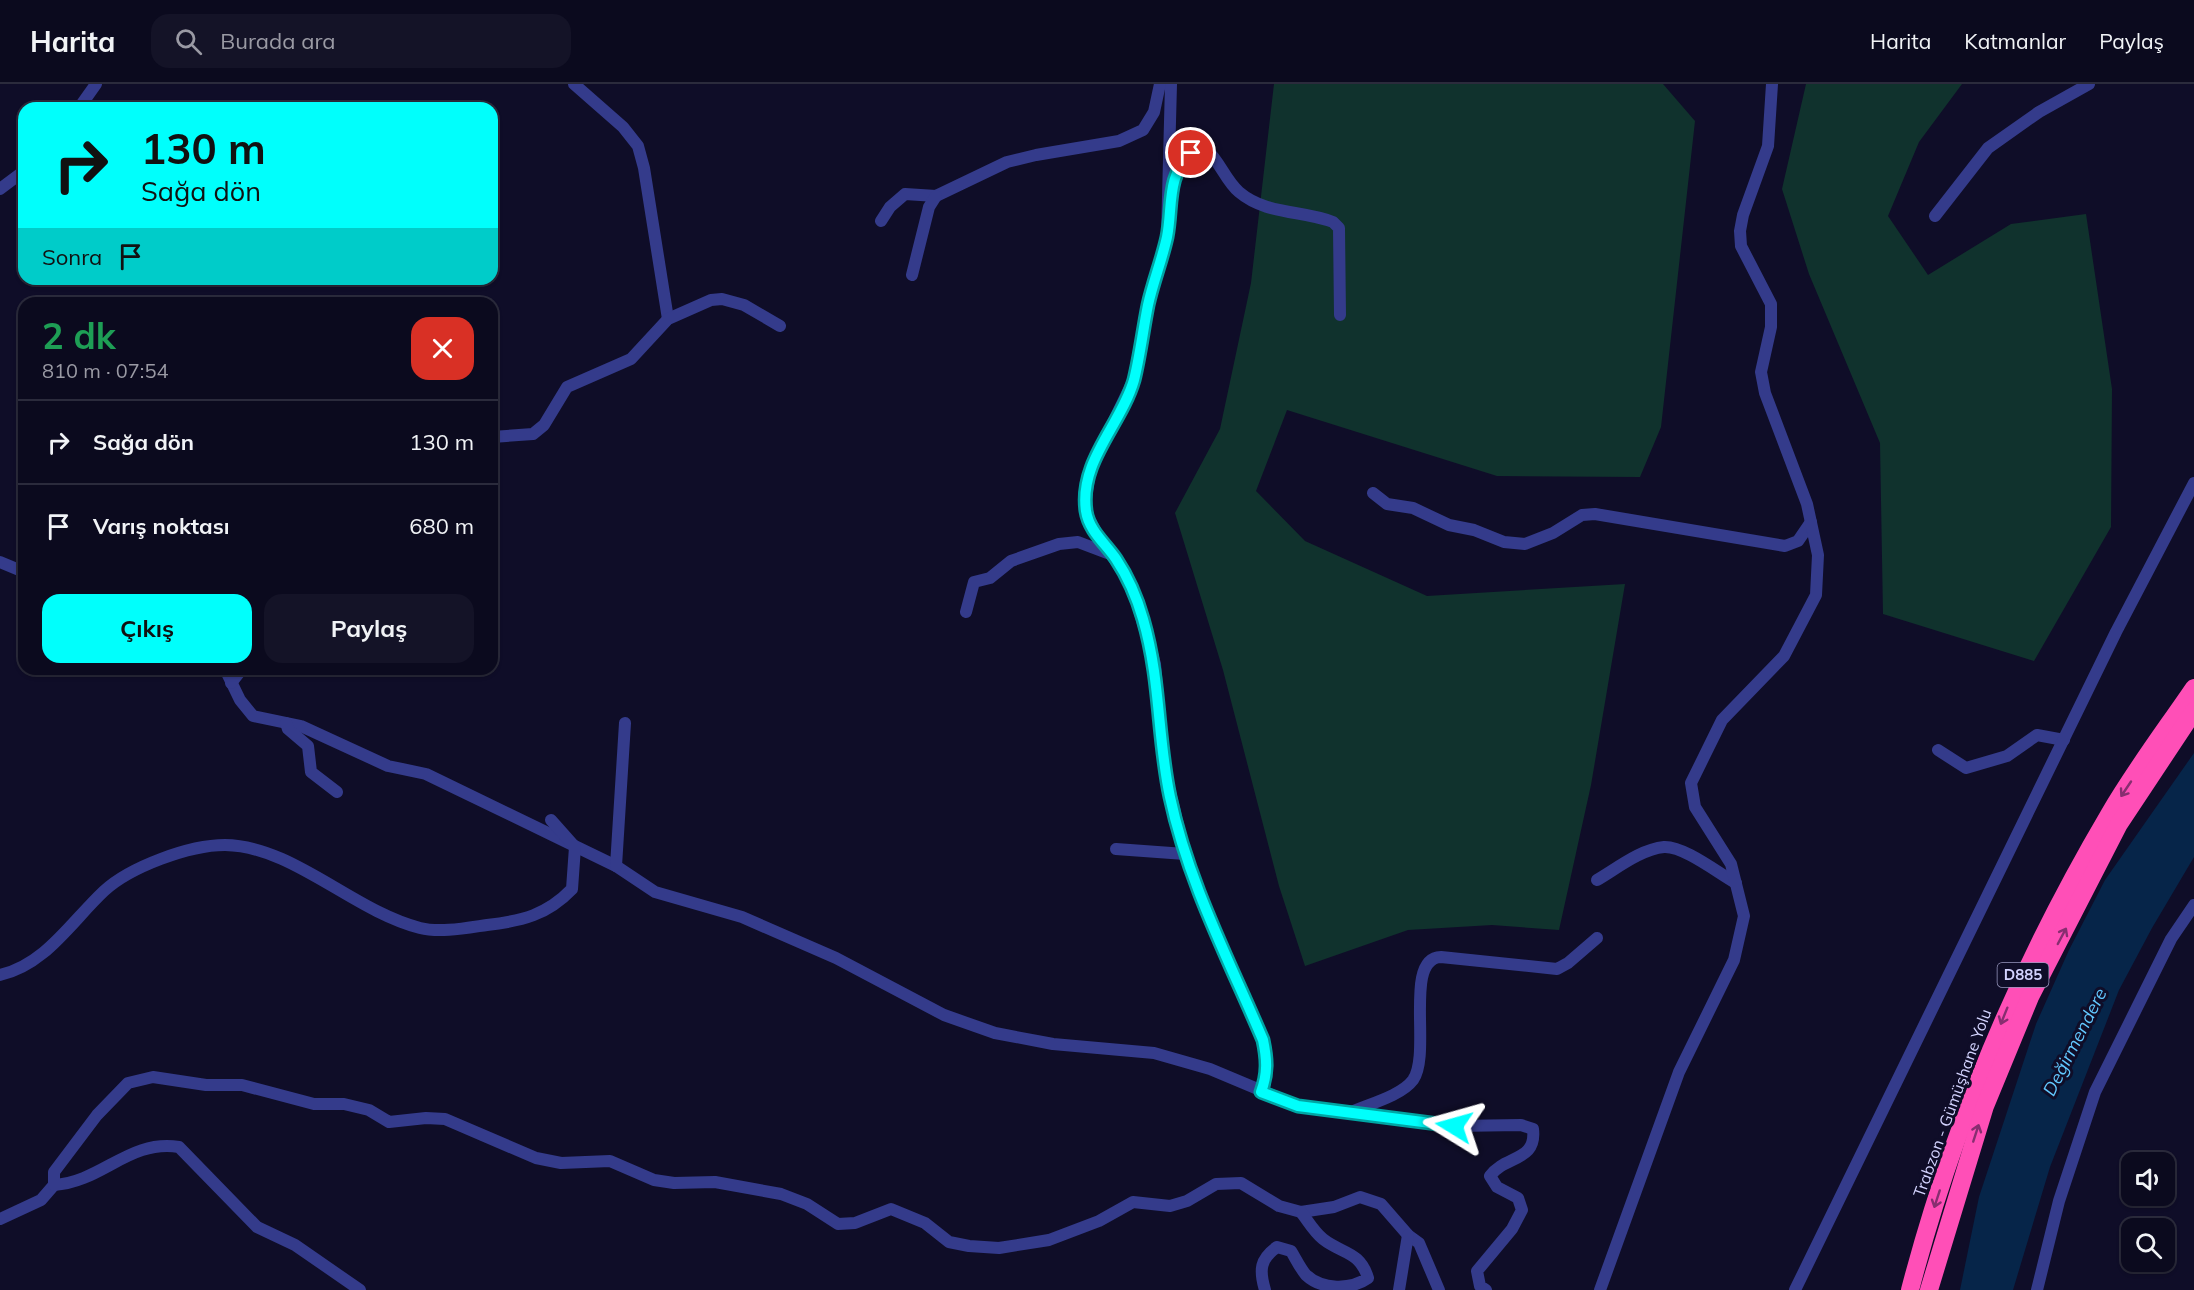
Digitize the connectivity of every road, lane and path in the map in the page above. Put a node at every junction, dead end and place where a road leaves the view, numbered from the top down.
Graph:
1 (96, 84) edge
2 (574, 84) edge
3 (1160, 84) edge
4 (1171, 84) edge
5 (1772, 84) edge
6 (2089, 84) edge
7 (83, 102) edge
8 (18, 176) edge
9 (0, 189) edge
10 (936, 196) junction
11 (1170, 196) junction
12 (1935, 216) dead end
13 (881, 221) dead end
14 (912, 275) dead end
15 (1340, 315) dead end
16 (668, 319) junction
17 (780, 326) dead end
18 (498, 437) edge
19 (2194, 483) edge
20 (1373, 493) dead end
21 (1811, 522) junction
22 (1114, 556) junction
23 (0, 562) edge
24 (18, 570) edge
25 (966, 612) dead end
26 (228, 675) edge
27 (237, 675) edge
28 (231, 683) junction
29 (2194, 688) edge
30 (2194, 711) edge
31 (286, 723) junction
32 (625, 723) dead end
33 (2064, 740) junction
34 (1938, 750) dead end
35 (337, 792) dead end
36 (551, 820) dead end
37 (575, 847) junction
38 (1116, 849) dead end
39 (1185, 854) junction
40 (616, 866) junction
41 (1596, 880) dead end
42 (1736, 883) junction
43 (2194, 905) edge
44 (1597, 938) dead end
45 (0, 975) edge
46 (1261, 1092) junction
47 (1350, 1112) junction
48 (54, 1185) junction
49 (1301, 1212) junction
50 (0, 1220) edge
51 (1408, 1236) junction
52 (360, 1290) edge
53 (1265, 1290) edge
54 (1399, 1290) edge
55 (1439, 1290) edge
56 (1485, 1290) edge
57 (1600, 1290) edge
58 (1795, 1290) edge
59 (1910, 1290) edge
60 (1929, 1290) edge
61 (2037, 1290) edge

1 - 7 street
2 - 16 street
3 - 10 street
4 - 11 street
5 - 21 street
6 - 12 street
8 - 9 street
10 - 13 street
10 - 14 street
11 - 15 street
11 - 22 street
16 - 17 street
16 - 18 street
19 - 33 street
20 - 21 street
21 - 42 street
22 - 25 street
22 - 39 street
23 - 24 street
26 - 28 street
27 - 28 street
28 - 31 street
29 -> 59 highway, Trabzon - Gümüşhane Yolu / D885
60 -> 30 highway, Trabzon - Gümüşhane Yolu / D885
31 - 35 street
31 - 37 street
32 - 40 street
33 - 34 street
33 - 58 street
36 - 37 street
37 - 40 street
37 - 45 street
38 - 39 street
39 - 46 street
40 - 46 street
41 - 42 street
42 - 57 street
43 - 61 street
44 - 47 street
46 - 47 street
47 - 56 street
48 - 49 street
48 - 50 street
48 - 52 street
49 - 51 street
49 - 53 street
51 - 54 street
51 - 55 street

